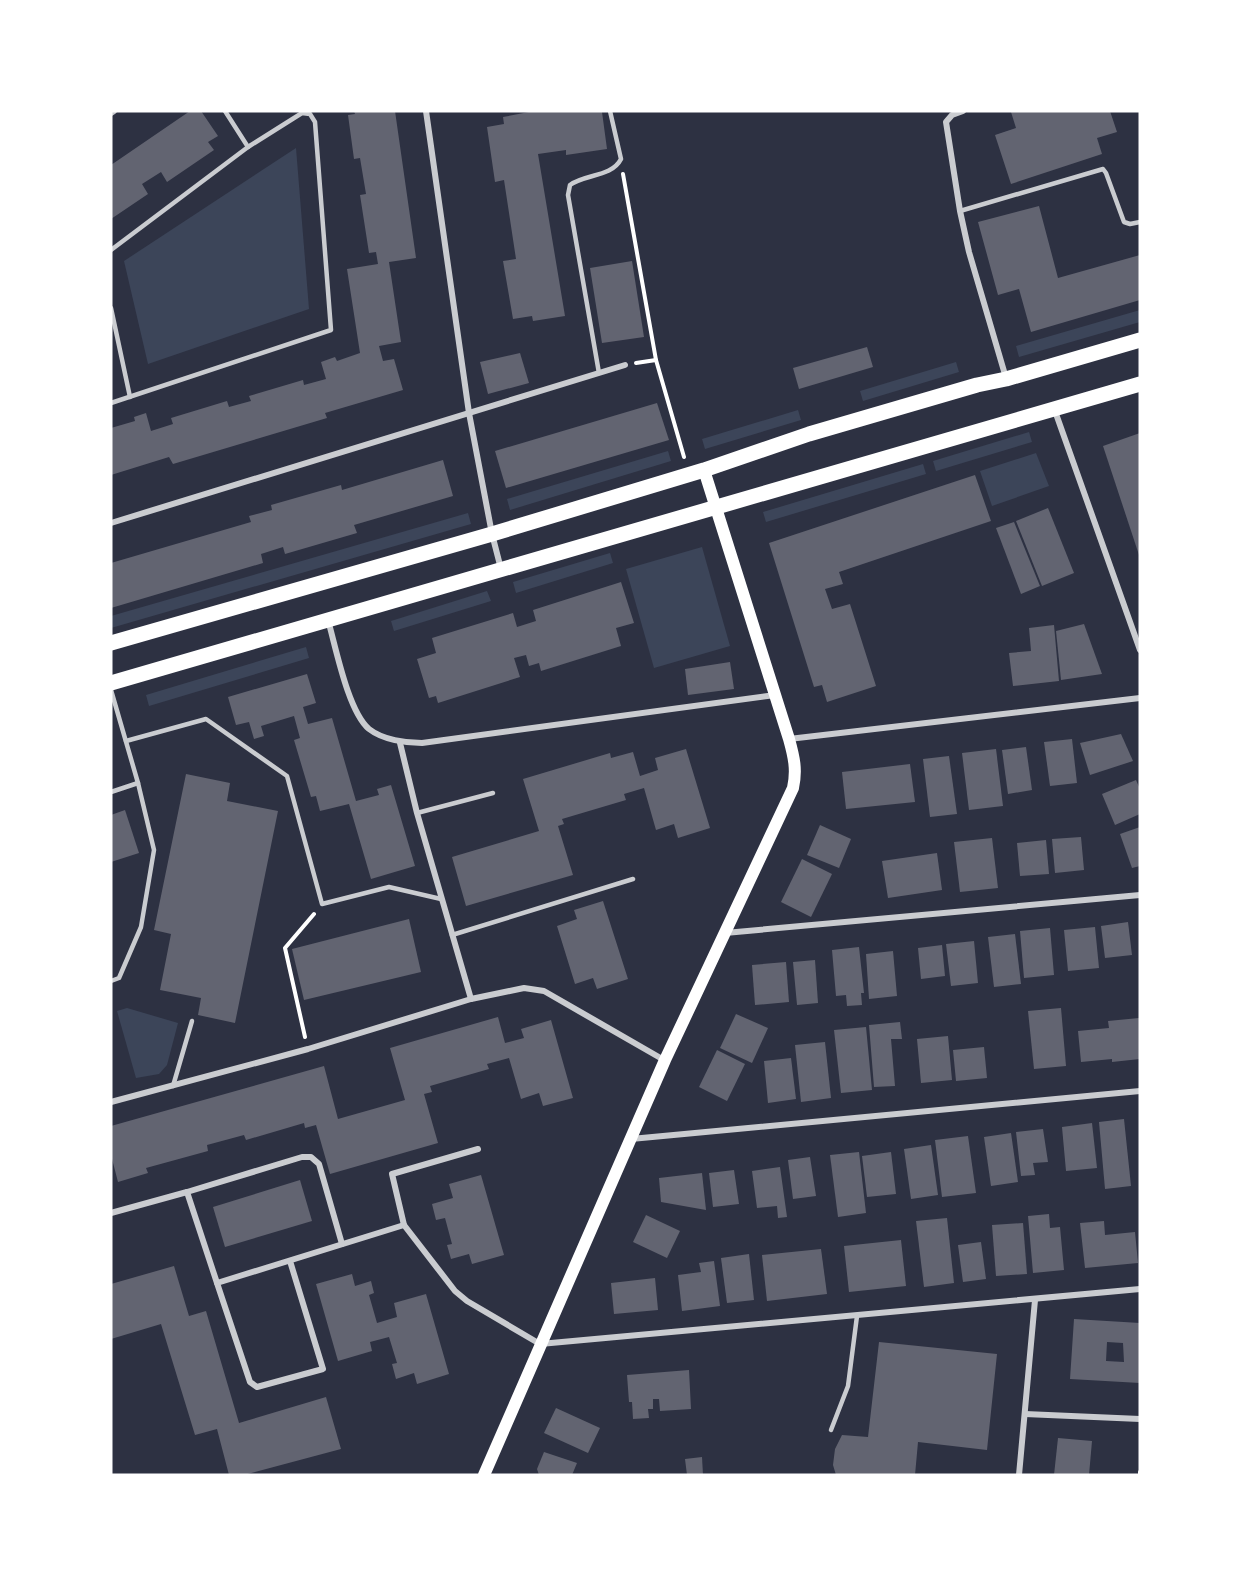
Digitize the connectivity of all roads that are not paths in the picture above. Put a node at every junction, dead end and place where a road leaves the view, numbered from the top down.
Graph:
1 (225, 111) edge
2 (426, 111) edge
3 (610, 111) edge
4 (963, 111) edge
5 (248, 147) junction
6 (960, 211) junction
7 (1140, 222) edge
8 (111, 250) edge
9 (111, 309) edge
10 (1140, 340) edge
11 (625, 365) road end
12 (599, 373) junction
13 (1006, 379) junction
14 (1140, 384) edge
15 (130, 397) junction
16 (111, 403) edge
17 (1054, 409) junction
18 (469, 413) junction
19 (696, 472) junction
20 (715, 507) junction
21 (111, 523) edge
22 (492, 534) junction
23 (501, 569) junction
24 (328, 620) junction
25 (111, 643) edge
26 (1140, 650) edge
27 (111, 683) edge
28 (111, 690) edge
29 (776, 695) junction
30 (1140, 698) edge
31 (789, 739) junction
32 (126, 741) junction
33 (400, 743) junction
34 (138, 783) junction
35 (111, 792) edge
36 (493, 793) dead end
37 (417, 813) junction
38 (633, 879) dead end
39 (1140, 895) edge
40 (441, 899) junction
41 (724, 933) junction
42 (452, 935) junction
43 (111, 981) edge
44 (471, 999) junction
45 (192, 1021) dead end
46 (665, 1060) junction
47 (173, 1086) junction
48 (1140, 1091) edge
49 (111, 1102) edge
50 (631, 1139) junction
51 (478, 1149) dead end
52 (187, 1192) junction
53 (111, 1213) edge
54 (404, 1225) junction
55 (342, 1244) junction
56 (290, 1261) junction
57 (217, 1283) junction
58 (1140, 1289) edge
59 (1035, 1300) junction
60 (857, 1316) junction
61 (540, 1344) junction
62 (1024, 1414) junction
63 (1140, 1419) edge
64 (831, 1430) dead end
65 (491, 1458) junction
66 (484, 1475) edge
67 (496, 1475) edge
68 (1019, 1475) edge

1 - 5 lane
2 - 18 street
3 - 12 lane
4 - 6 street
5 - 8 lane
5 - 15 lane
6 - 7 lane
6 - 13 street
9 - 15 lane
10 - 13 main road
11 - 12 street
12 - 18 street
13 - 19 main road
14 - 17 main road
15 - 16 lane
17 - 20 main road
17 - 26 street
18 - 21 street
18 - 22 street
19 - 20 main road
19 - 22 main road
20 - 23 main road
20 - 29 main road
22 - 23 street
22 - 25 main road
23 - 24 main road
24 - 27 main road
24 - 33 street
28 - 32 lane
29 - 31 main road
29 - 33 street
30 - 31 street
31 - 41 main road
32 - 34 lane
32 - 40 lane
33 - 37 street
34 - 35 lane
34 - 43 lane
36 - 37 lane
37 - 40 street
38 - 42 lane
39 - 41 street
40 - 42 street
41 - 46 main road
42 - 44 street
44 - 46 street
44 - 47 street
45 - 47 lane
46 - 50 main road
47 - 49 street
48 - 50 street
50 - 61 main road
51 - 54 street
52 - 53 street
52 - 55 street
52 - 57 street
54 - 55 street
54 - 61 street
55 - 56 street
56 - 57 street
56 - 57 street
58 - 59 street
59 - 60 street
59 - 62 street
60 - 61 street
60 - 64 lane
61 - 65 main road
62 - 63 street
62 - 68 street
65 - 66 main road
65 - 67 main road

